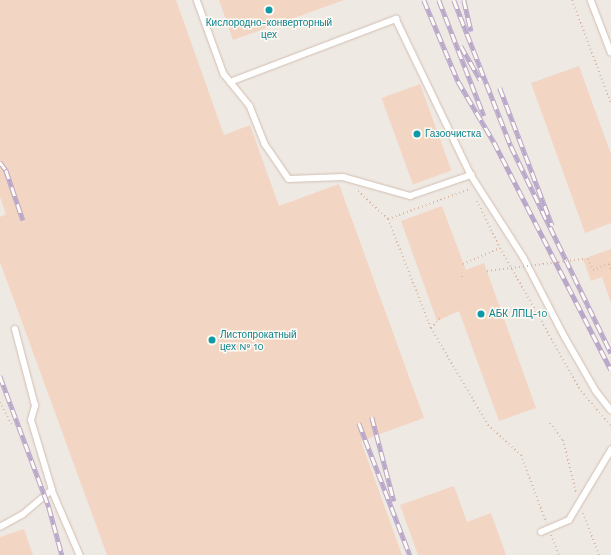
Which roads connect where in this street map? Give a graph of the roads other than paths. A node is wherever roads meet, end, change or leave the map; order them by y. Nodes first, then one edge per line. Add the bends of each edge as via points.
1 (197, 0) edge
2 (590, 0) edge
3 (611, 52) edge
4 (230, 82) junction
5 (471, 175) junction
6 (15, 330) dead end
7 (611, 410) edge
8 (611, 450) edge
9 (52, 490) junction
10 (0, 527) edge
11 (541, 532) dead end
12 (80, 555) edge

1 - 4 lane via 224,74
2 - 3 lane
4 - 5 lane via 250,106 265,144 289,179 343,177 410,196
4 - 5 lane via 396,19
5 - 7 lane via 524,258 596,391
6 - 9 lane via 35,406 31,420
8 - 11 lane via 569,520
9 - 10 lane via 22,515
9 - 12 lane

